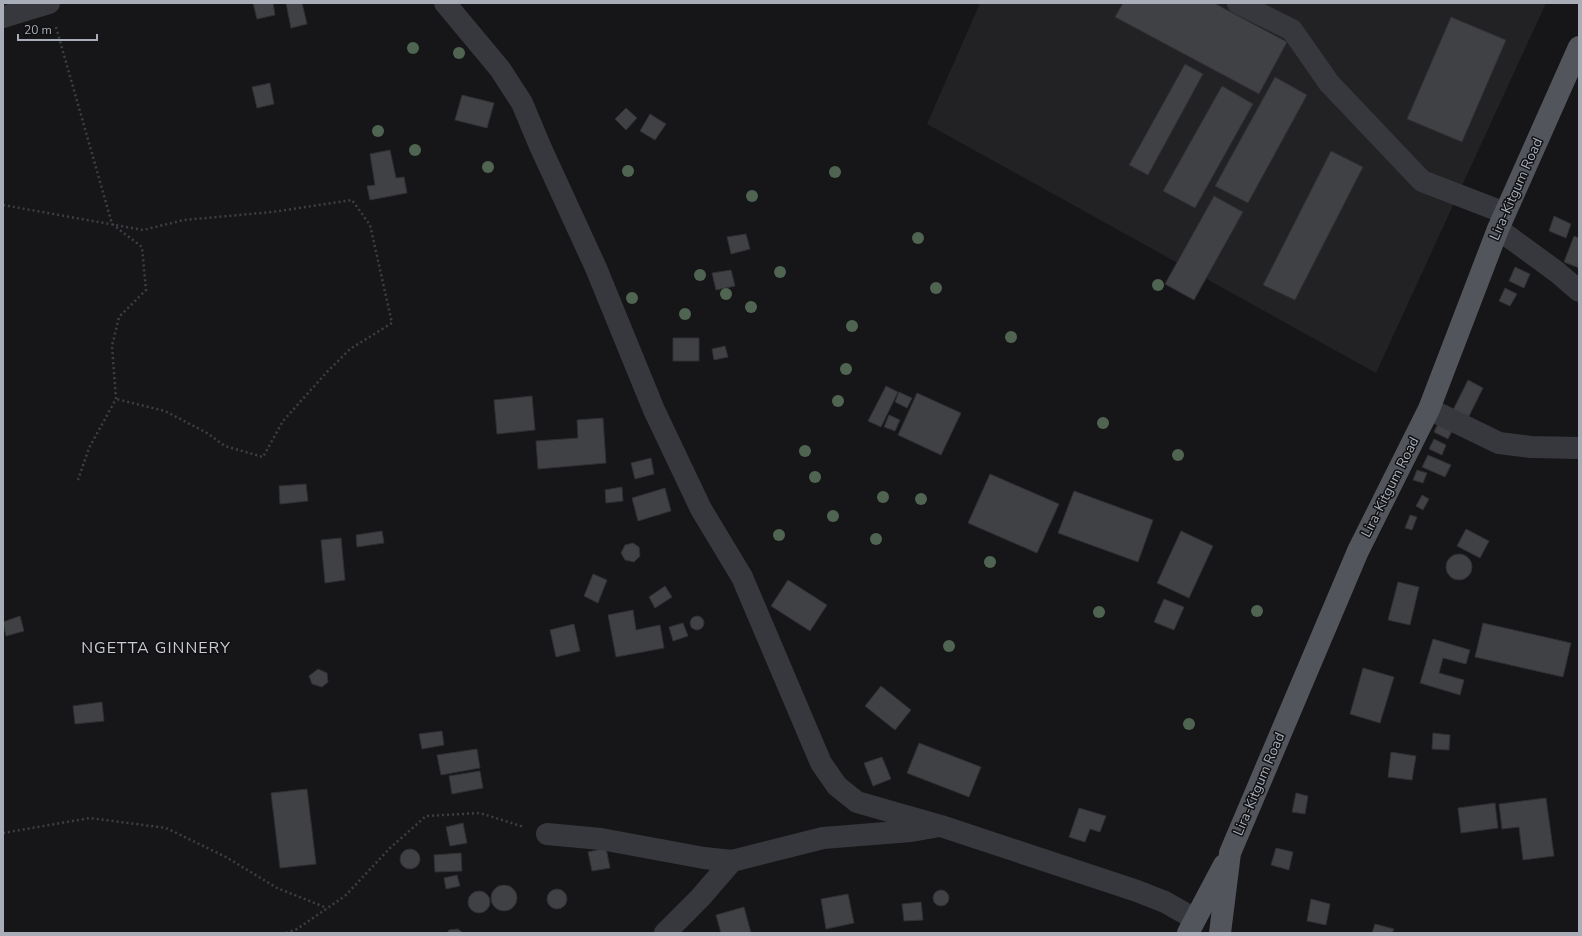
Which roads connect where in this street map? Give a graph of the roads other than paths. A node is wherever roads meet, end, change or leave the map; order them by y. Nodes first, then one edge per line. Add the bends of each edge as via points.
1 (49, 3) edge
2 (445, 3) edge
3 (1238, 3) edge
4 (3, 16) edge
5 (1579, 47) edge
6 (1501, 221) junction
7 (1579, 291) edge
8 (1429, 409) junction
9 (1579, 448) edge
10 (941, 826) junction
11 (546, 834) road end
12 (1230, 853) junction
13 (732, 861) junction
14 (1191, 926) edge
15 (665, 933) edge
16 (1220, 933) edge

1 - 4 street
2 - 10 street via 500,69 522,103 596,268 654,410 701,509 742,577 821,763 837,786 857,802
3 - 6 street via 1292,30 1329,83 1422,181
5 - 6 main road, Lira-Kitgum Road
6 - 7 street
6 - 8 main road, Lira-Kitgum Road
8 - 9 street via 1499,443
8 - 12 main road, Lira-Kitgum Road via 1358,551
10 - 13 street via 823,838
10 - 14 street via 1165,902
11 - 13 street via 601,838
12 - 14 main road
12 - 16 main road, Lira-Kitgum Road
13 - 15 street

